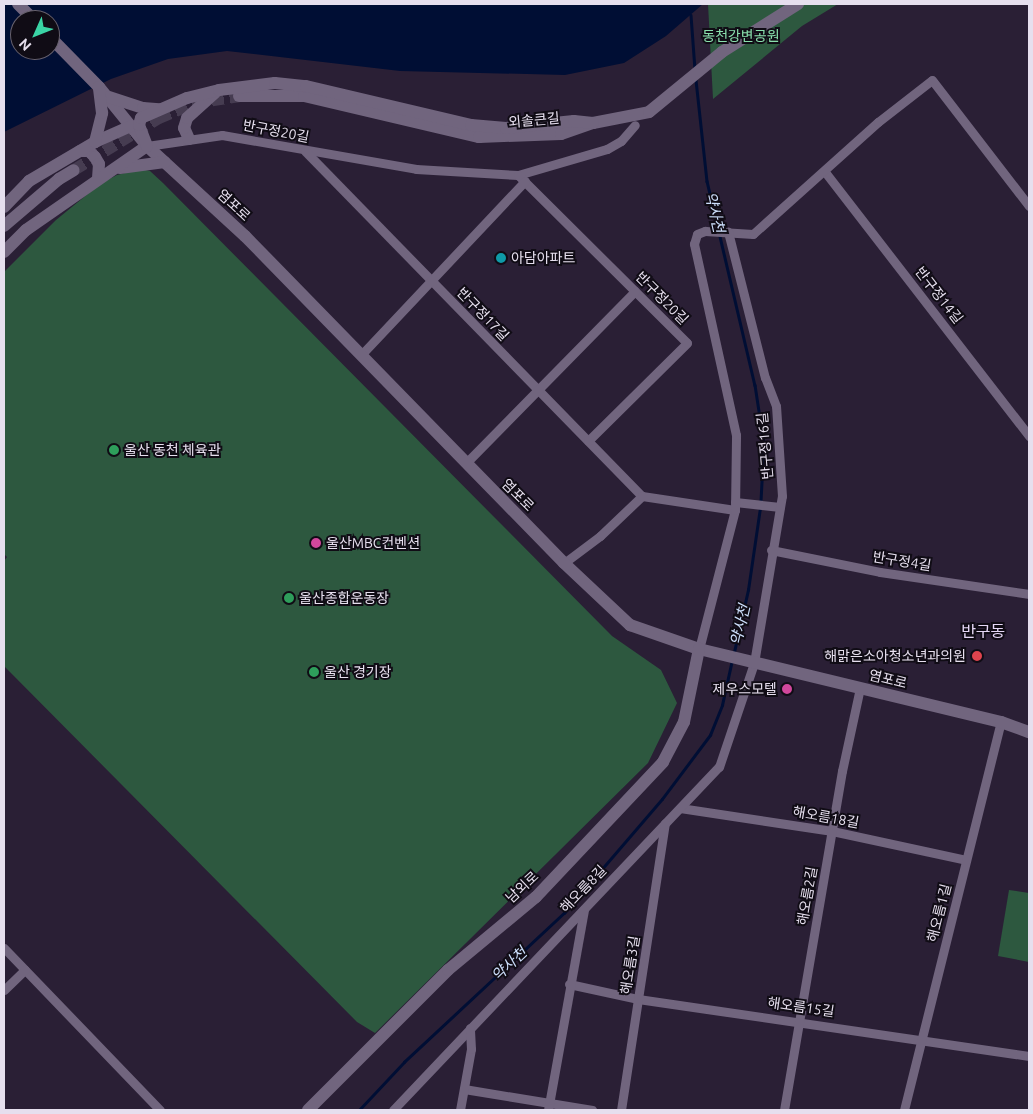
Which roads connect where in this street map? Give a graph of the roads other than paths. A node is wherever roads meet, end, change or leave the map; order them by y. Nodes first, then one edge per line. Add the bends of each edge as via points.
1 (798, 4) edge
2 (60, 47) edge
3 (219, 90) junction
4 (102, 91) junction
5 (239, 96) tunnel mouth
6 (164, 109) junction
7 (593, 123) junction
8 (635, 124) dead end
9 (131, 126) junction
10 (189, 139) junction
11 (95, 142) junction
12 (147, 146) junction
13 (80, 151) junction
14 (305, 151) junction
15 (165, 162) junction
16 (74, 170) tunnel mouth
17 (113, 170) junction
18 (825, 172) junction
19 (98, 178) junction
20 (522, 178) junction
21 (1029, 206) edge
22 (4, 207) edge
23 (4, 226) edge
24 (728, 232) junction
25 (4, 252) edge
26 (433, 282) junction
27 (635, 291) junction
28 (361, 355) junction
29 (537, 389) junction
30 (1029, 436) edge
31 (588, 440) junction
32 (466, 463) junction
33 (642, 496) junction
34 (735, 506) junction
35 (780, 507) junction
36 (772, 550) junction
37 (564, 563) junction
38 (1029, 594) edge
39 (699, 650) junction
40 (754, 662) junction
41 (860, 688) junction
42 (1001, 722) junction
43 (1029, 732) edge
44 (680, 808) junction
45 (665, 823) junction
46 (832, 831) junction
47 (966, 860) junction
48 (584, 908) junction
49 (4, 948) edge
50 (25, 970) junction
51 (569, 984) junction
52 (4, 990) edge
53 (638, 999) junction
54 (799, 1021) junction
55 (470, 1028) junction
56 (921, 1038) junction
57 (1029, 1056) edge
58 (464, 1089) junction
59 (548, 1108) edge
60 (160, 1110) edge
61 (308, 1110) edge
62 (393, 1110) edge
63 (460, 1110) edge
64 (592, 1110) edge
65 (621, 1110) edge
66 (784, 1110) edge
67 (904, 1110) edge

1 - 7 main road, 외솔큰길 via 722,52 649,112
2 - 4 main road, 염포로
3 - 6 main road via 187,98
3 - 7 main road via 256,84 306,86 471,125 506,128 574,121
3 - 10 main road via 188,118 184,128
4 - 6 main road via 143,108
4 - 9 main road, 염포로
4 - 11 main road via 102,114
5 - 7 main road, 외솔큰길 via 304,96 479,137 561,134
6 - 12 main road via 139,122
8 - 20 street, 반구정20길 via 621,141 607,148
9 - 11 main road
9 - 12 main road, 염포로
10 - 12 street, 반구정20길
10 - 14 street, 반구정20길 via 222,135
11 - 13 main road
12 - 15 main road, 염포로
12 - 17 main road
13 - 19 main road via 89,151 95,157 99,164
13 - 22 main road via 29,181
14 - 20 street, 반구정20길 via 416,169
14 - 26 street, 반구정17길
15 - 17 main road
15 - 28 main road, 염포로 via 245,236
16 - 23 main road
17 - 19 main road
18 - 21 street via 878,122 932,80
18 - 24 street via 752,234
18 - 30 street, 반구정14길
19 - 25 main road via 26,230
20 - 26 street
20 - 27 street, 반구정20길
24 - 34 street, 반구정16길 via 705,231 697,234 694,244 736,435
24 - 35 street, 반구정16길 via 765,378 776,406 782,464
26 - 28 street
26 - 29 street, 반구정17길
27 - 29 street
27 - 31 street, 반구정20길 via 687,343
28 - 32 main road, 염포로
29 - 31 street, 반구정17길
29 - 32 street
31 - 33 street, 반구정17길
32 - 37 main road, 염포로
33 - 34 street
33 - 37 street via 600,536
34 - 35 street
34 - 39 street, 반구정16길
35 - 36 street, 반구정16길
36 - 38 street, 반구정4길 via 880,572
36 - 40 street, 반구정16길
37 - 39 main road, 염포로 via 630,625
39 - 40 main road, 염포로
39 - 61 main road, 남외로 via 684,722 663,762 536,897 448,970
40 - 41 main road, 염포로
40 - 44 street, 해오름8길 via 719,767
41 - 42 main road, 염포로
41 - 46 street, 해오름2길
42 - 43 main road, 염포로
42 - 47 street, 해오름1길
44 - 45 street, 해오름8길
44 - 46 street, 해오름18길
45 - 48 street, 해오름8길
45 - 53 street, 해오름3길
46 - 47 street, 해오름18길
46 - 54 street, 해오름2길
47 - 56 street, 해오름1길
48 - 51 street
48 - 55 street, 해오름8길
49 - 50 street
50 - 52 street
50 - 60 street
51 - 53 street, 해오름15길
51 - 59 street
53 - 54 street, 해오름15길
53 - 65 street, 해오름3길
54 - 56 street, 해오름15길
54 - 66 street, 해오름2길
55 - 58 street via 471,1049
55 - 62 street, 해오름8길
56 - 57 street, 해오름15길
56 - 67 street, 해오름1길
58 - 59 street
58 - 63 street
59 - 64 street

